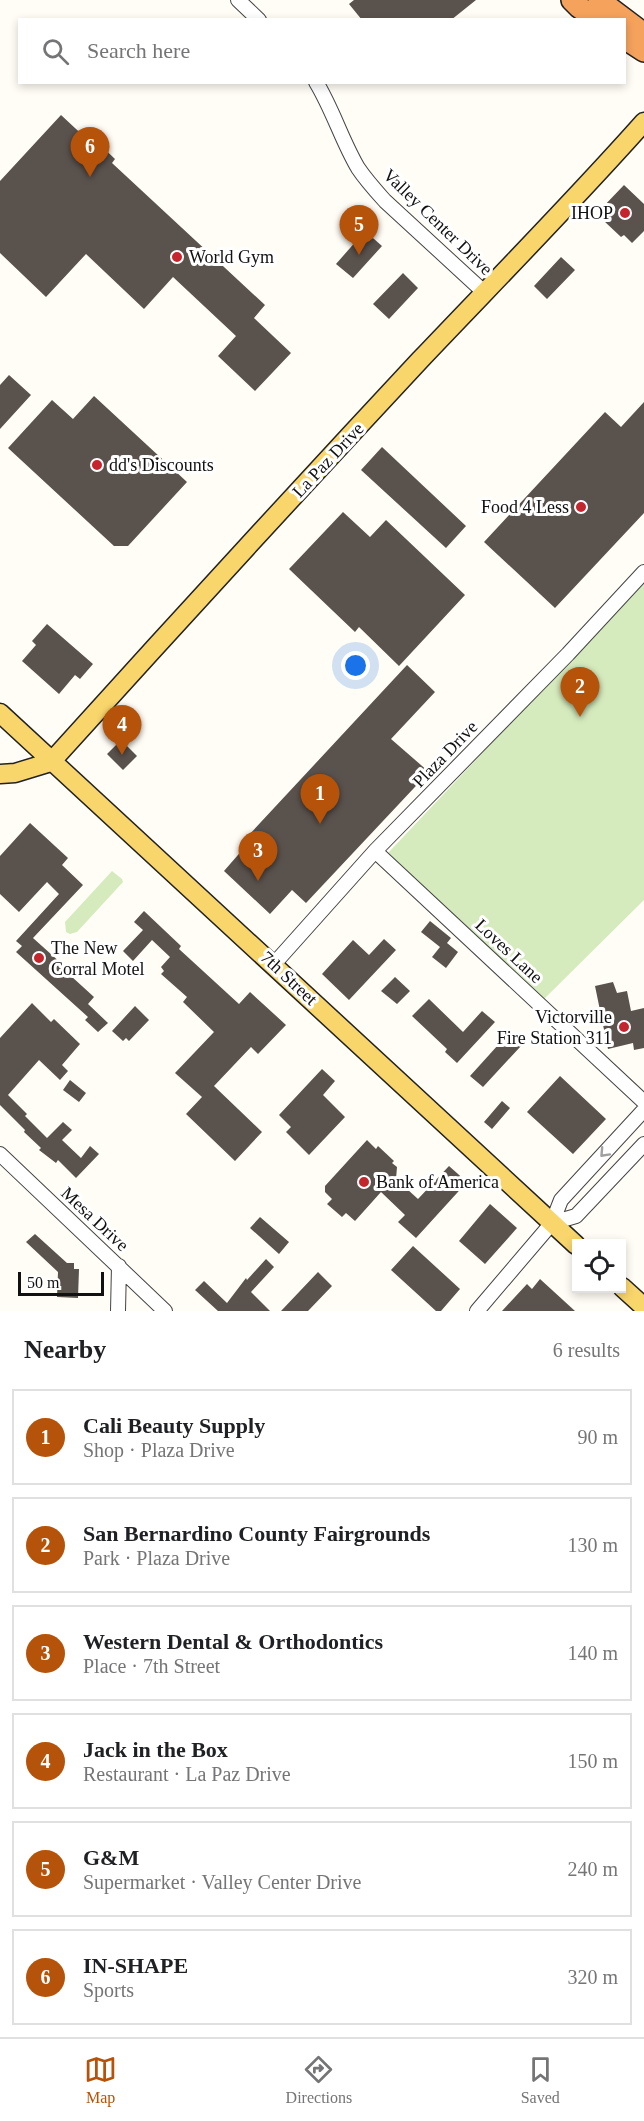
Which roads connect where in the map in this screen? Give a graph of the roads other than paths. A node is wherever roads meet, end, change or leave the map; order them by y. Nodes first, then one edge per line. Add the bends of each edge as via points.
1 (238, 0) edge
2 (572, 0) edge
3 (599, 0) edge
4 (257, 18) edge
5 (594, 18) edge
6 (623, 18) edge
7 (626, 20) edge
8 (644, 34) edge
9 (626, 39) edge
10 (644, 51) edge
11 (317, 84) edge
12 (644, 122) edge
13 (485, 293) junction
14 (644, 572) edge
15 (0, 713) edge
16 (51, 762) junction
17 (0, 774) edge
18 (375, 850) junction
19 (274, 964) junction
20 (644, 1102) edge
21 (644, 1110) edge
22 (644, 1144) edge
23 (0, 1154) edge
24 (552, 1222) junction
25 (572, 1241) edge
26 (119, 1266) junction
27 (626, 1291) edge
28 (644, 1307) edge
29 (118, 1311) edge
30 (165, 1311) edge
31 (477, 1311) edge

1 - 4 street
2 - 5 highway
3 - 6 highway
7 - 8 highway
9 - 10 highway
11 - 13 street, Valley Center Drive via 359,170 385,201
12 - 13 main road, La Paz Drive
13 - 16 main road, La Paz Drive via 244,549
14 - 18 street, Plaza Drive
15 - 16 main road, 7th Street
16 - 17 main road
16 - 19 main road, 7th Street
18 - 19 street, Plaza Drive
18 - 20 street, Loves Lane
19 - 24 main road, 7th Street
21 -> 24 street via 561,1200
22 - 24 street via 576,1216
23 - 26 street, Mesa Drive
24 - 25 main road, 7th Street
24 - 31 street
26 - 29 street
26 - 30 street, Mesa Drive
27 - 28 main road

